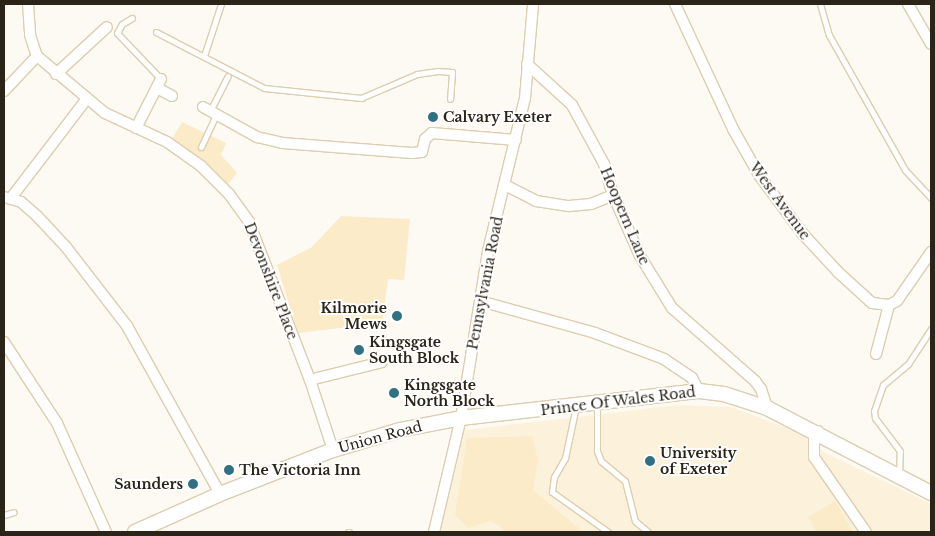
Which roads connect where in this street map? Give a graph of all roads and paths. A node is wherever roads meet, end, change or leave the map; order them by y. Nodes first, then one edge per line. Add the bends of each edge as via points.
1 (28, 4) edge
2 (221, 4) edge
3 (533, 4) edge
4 (675, 4) edge
5 (820, 4) edge
6 (908, 4) edge
7 (132, 18) dead end
8 (106, 27) dead end
9 (156, 32) dead end
10 (931, 44) edge
11 (37, 56) junction
12 (204, 56) junction
13 (527, 64) junction
14 (56, 74) junction
15 (228, 76) dead end
16 (159, 84) junction
17 (4, 91) edge
18 (172, 96) dead end
19 (450, 99) dead end
20 (86, 100) junction
21 (210, 111) junction
22 (136, 128) junction
23 (516, 140) junction
24 (201, 147) dead end
25 (505, 185) junction
26 (613, 195) junction
27 (7, 198) edge
28 (931, 198) edge
29 (931, 252) edge
30 (480, 301) junction
31 (889, 305) junction
32 (931, 329) edge
33 (4, 342) edge
34 (876, 354) dead end
35 (382, 362) dead end
36 (310, 380) junction
37 (699, 391) junction
38 (596, 403) junction
39 (576, 405) junction
40 (767, 408) junction
41 (461, 418) junction
42 (818, 432) junction
43 (332, 450) junction
44 (898, 478) junction
45 (931, 493) edge
46 (220, 494) junction
47 (14, 512) dead end
48 (4, 515) edge
49 (106, 532) edge
50 (135, 532) edge
51 (434, 532) edge
52 (608, 532) edge
53 (648, 532) edge
54 (866, 532) edge

1 - 11 street via 30,35
2 - 12 lane
3 - 13 street, Pennsylvania Road
4 - 31 street, West Avenue via 732,129 758,175 802,233 838,272 872,304
5 - 28 lane via 829,35 905,170
6 - 10 street
7 - 16 lane via 122,24 117,33
8 - 14 street
9 - 12 lane
11 - 14 street, Devonshire Place
11 - 17 street
12 - 19 lane via 264,88 350,98 366,96 417,74 452,72
13 - 23 street, Pennsylvania Road
13 - 26 street, Hoopern Lane via 572,105 604,164
14 - 20 street, Devonshire Place
15 - 21 lane
16 - 18 street
16 - 22 street
20 - 22 street, Devonshire Place
20 - 27 street
21 - 23 street via 257,137 292,144 412,153 422,152 425,139 432,133
21 - 24 lane
22 - 36 street, Devonshire Place via 167,142 201,166 229,194 249,222
23 - 25 street, Pennsylvania Road
25 - 26 street via 536,201 569,206 591,204
25 - 30 street, Pennsylvania Road via 488,251
26 - 40 street, Hoopern Lane via 651,275 677,316 755,381 762,389
27 - 46 street via 21,202 66,247 127,326
29 - 31 street via 898,301
30 - 37 street via 595,333 664,359 692,378
30 - 41 street, Pennsylvania Road
31 - 34 street
32 - 44 lane via 908,364 883,385 876,406 875,418 900,451
33 - 49 street via 58,423
35 - 36 street
36 - 43 street, Devonshire Place
37 - 38 street, Prince Of Wales Road
37 - 40 street, Prince Of Wales Road via 724,394
38 - 39 street, Prince Of Wales Road
38 - 53 lane via 597,451 601,460 624,481 635,521
39 - 41 street, Prince Of Wales Road
39 - 52 lane via 565,458 554,477 552,492
40 - 42 street, Prince Of Wales Road
41 - 43 street, Union Road via 400,430
41 - 51 street, Pennsylvania Road
42 - 44 street, Prince Of Wales Road
42 - 54 street via 814,437 814,457
43 - 46 street, Union Road
44 - 45 street, Prince Of Wales Road
46 - 50 street, Union Road
47 - 48 lane

